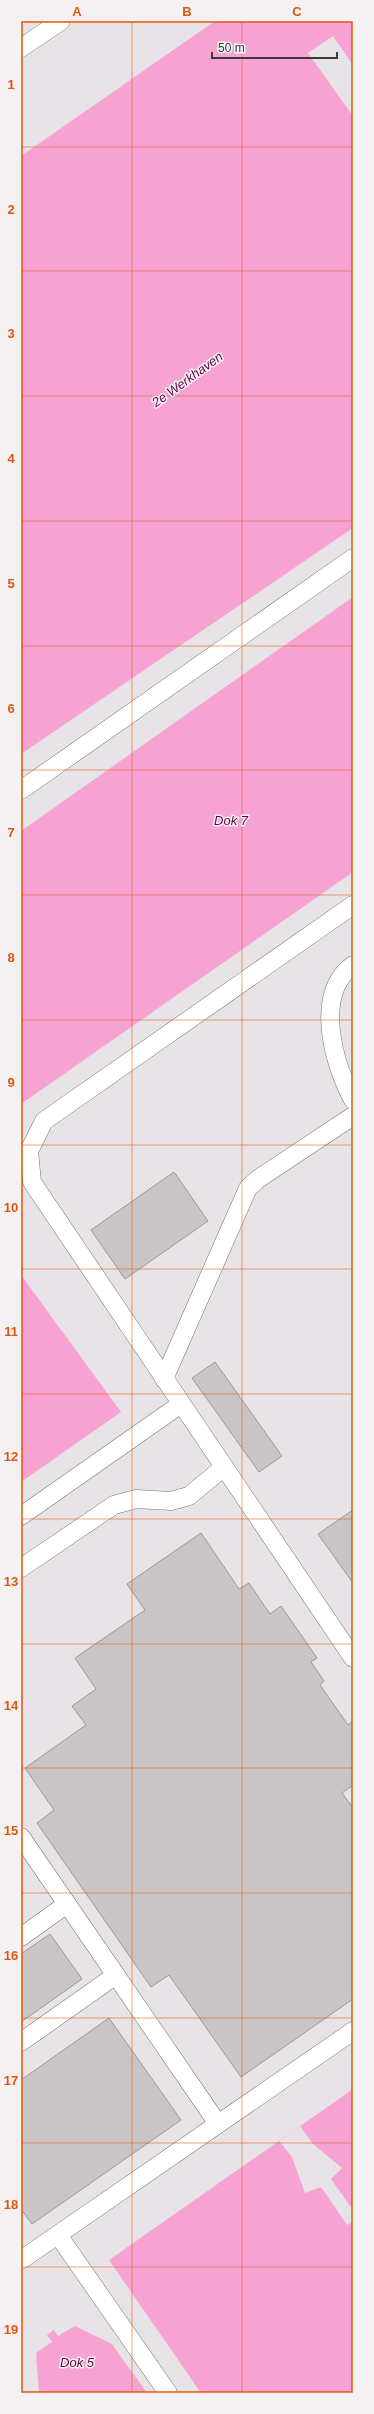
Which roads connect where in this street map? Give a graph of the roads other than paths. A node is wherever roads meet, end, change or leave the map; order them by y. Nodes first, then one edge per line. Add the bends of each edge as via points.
1 (61, 21) edge
2 (21, 48) edge
3 (353, 558) edge
4 (21, 790) edge
5 (353, 905) edge
6 (353, 965) edge
7 (353, 1100) edge
8 (353, 1116) edge
9 (164, 1379) junction
10 (181, 1404) junction
11 (224, 1467) junction
12 (21, 1516) edge
13 (21, 1568) edge
14 (353, 1658) edge
15 (21, 1837) edge
16 (67, 1904) junction
17 (21, 1936) edge
18 (116, 1975) junction
19 (353, 2031) edge
20 (21, 2042) edge
21 (218, 2124) junction
22 (58, 2235) junction
23 (24, 2252) edge
24 (168, 2393) edge

1 - 2 lane
3 - 4 lane
5 - 9 lane via 44,1121 29,1151 32,1182
6 - 7 lane via 339,980 332,996 329,1014 335,1052
8 - 9 lane via 248,1188 240,1201
9 - 10 lane
10 - 11 lane
10 - 12 lane
11 - 13 lane via 189,1496 171,1501 136,1499 114,1505
11 - 14 lane
15 - 16 lane
16 - 17 lane
16 - 18 lane
18 - 20 lane
18 - 21 lane
19 - 21 lane
21 - 22 lane
22 - 23 lane
22 - 24 lane

